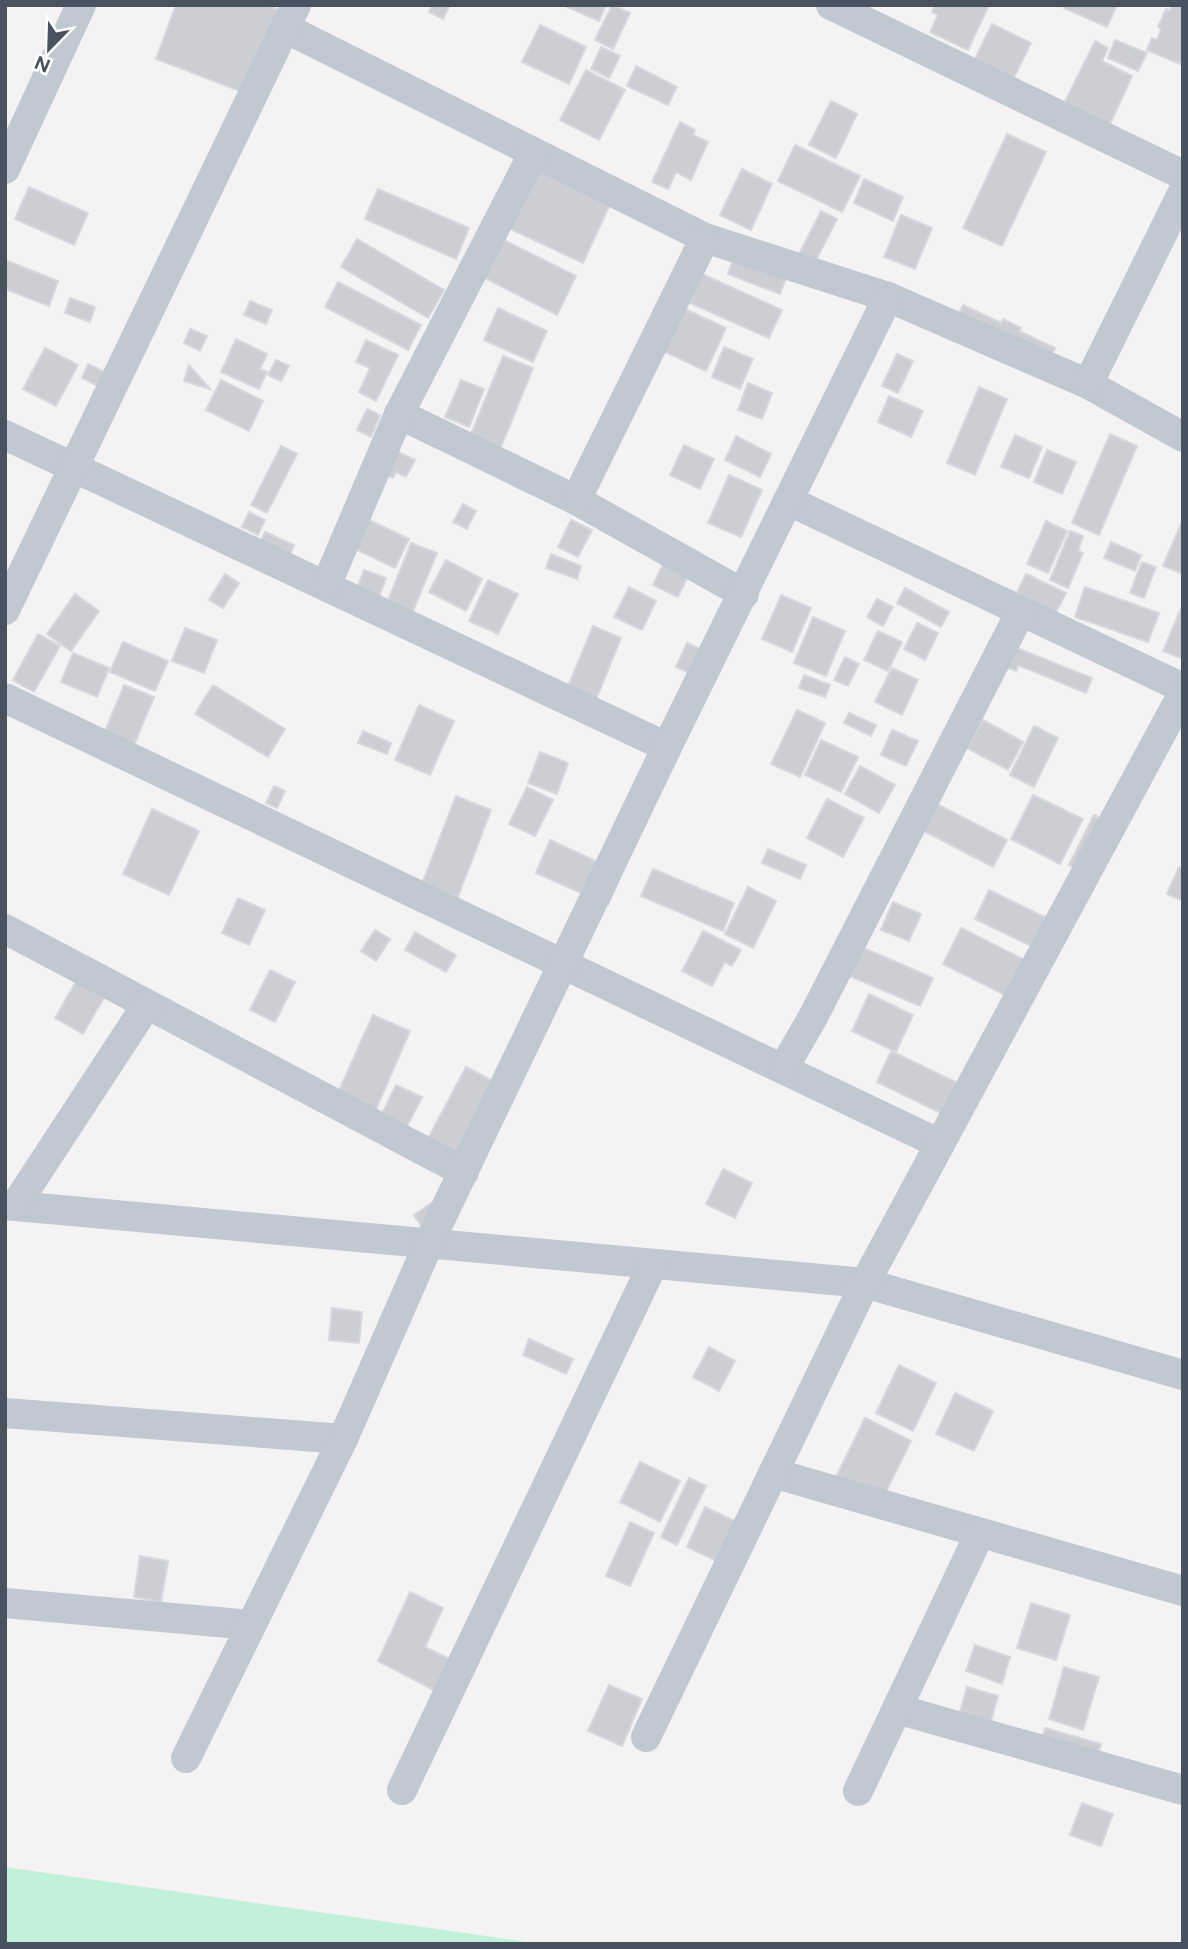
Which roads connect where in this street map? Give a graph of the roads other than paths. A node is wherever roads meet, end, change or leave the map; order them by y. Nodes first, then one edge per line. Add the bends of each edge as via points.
1 (81, 5) edge
2 (831, 5) edge
3 (291, 17) edge
4 (533, 153) junction
5 (5, 169) edge
6 (1183, 175) edge
7 (1183, 192) edge
8 (705, 238) junction
9 (888, 297) junction
10 (1088, 384) junction
11 (399, 414) junction
12 (5, 435) edge
13 (1183, 436) edge
14 (74, 468) junction
15 (576, 500) junction
16 (789, 501) junction
17 (326, 586) junction
18 (744, 594) junction
19 (5, 610) edge
20 (1021, 611) junction
21 (1183, 688) edge
22 (1183, 693) edge
23 (5, 698) edge
24 (667, 747) junction
25 (5, 929) edge
26 (564, 964) junction
27 (146, 1006) junction
28 (783, 1069) junction
29 (940, 1143) junction
30 (464, 1172) junction
31 (10, 1206) edge
32 (429, 1244) junction
33 (653, 1264) junction
34 (864, 1283) junction
35 (1183, 1374) edge
36 (5, 1413) edge
37 (343, 1439) junction
38 (773, 1473) junction
39 (980, 1533) junction
40 (1183, 1591) edge
41 (5, 1603) edge
42 (251, 1625) junction
43 (897, 1709) junction
44 (646, 1737) dead end
45 (186, 1759) dead end
46 (402, 1790) dead end
47 (1183, 1790) edge
48 (858, 1791) dead end

1 - 5 street
2 - 6 street
3 - 4 street
3 - 14 street
4 - 8 street
4 - 11 street
7 - 10 street
8 - 9 street
8 - 15 street
9 - 10 street
9 - 16 street
10 - 13 street
11 - 15 street
11 - 17 street
12 - 14 street
14 - 17 street
14 - 19 street
15 - 18 street
16 - 18 street
16 - 20 street
17 - 24 street
18 - 24 street
20 - 21 street
20 - 28 street
22 - 29 street
23 - 26 street
24 - 26 street
25 - 27 street
26 - 28 street
26 - 30 street
27 - 30 street
27 - 31 street
28 - 29 street
29 - 34 street
30 - 32 street
31 - 32 street
32 - 33 street
32 - 37 street
33 - 34 street
33 - 46 street
34 - 35 street
34 - 38 street
36 - 37 street
37 - 42 street
38 - 39 street
38 - 44 street
39 - 40 street
39 - 43 street
41 - 42 street
42 - 45 street
43 - 47 street
43 - 48 street

